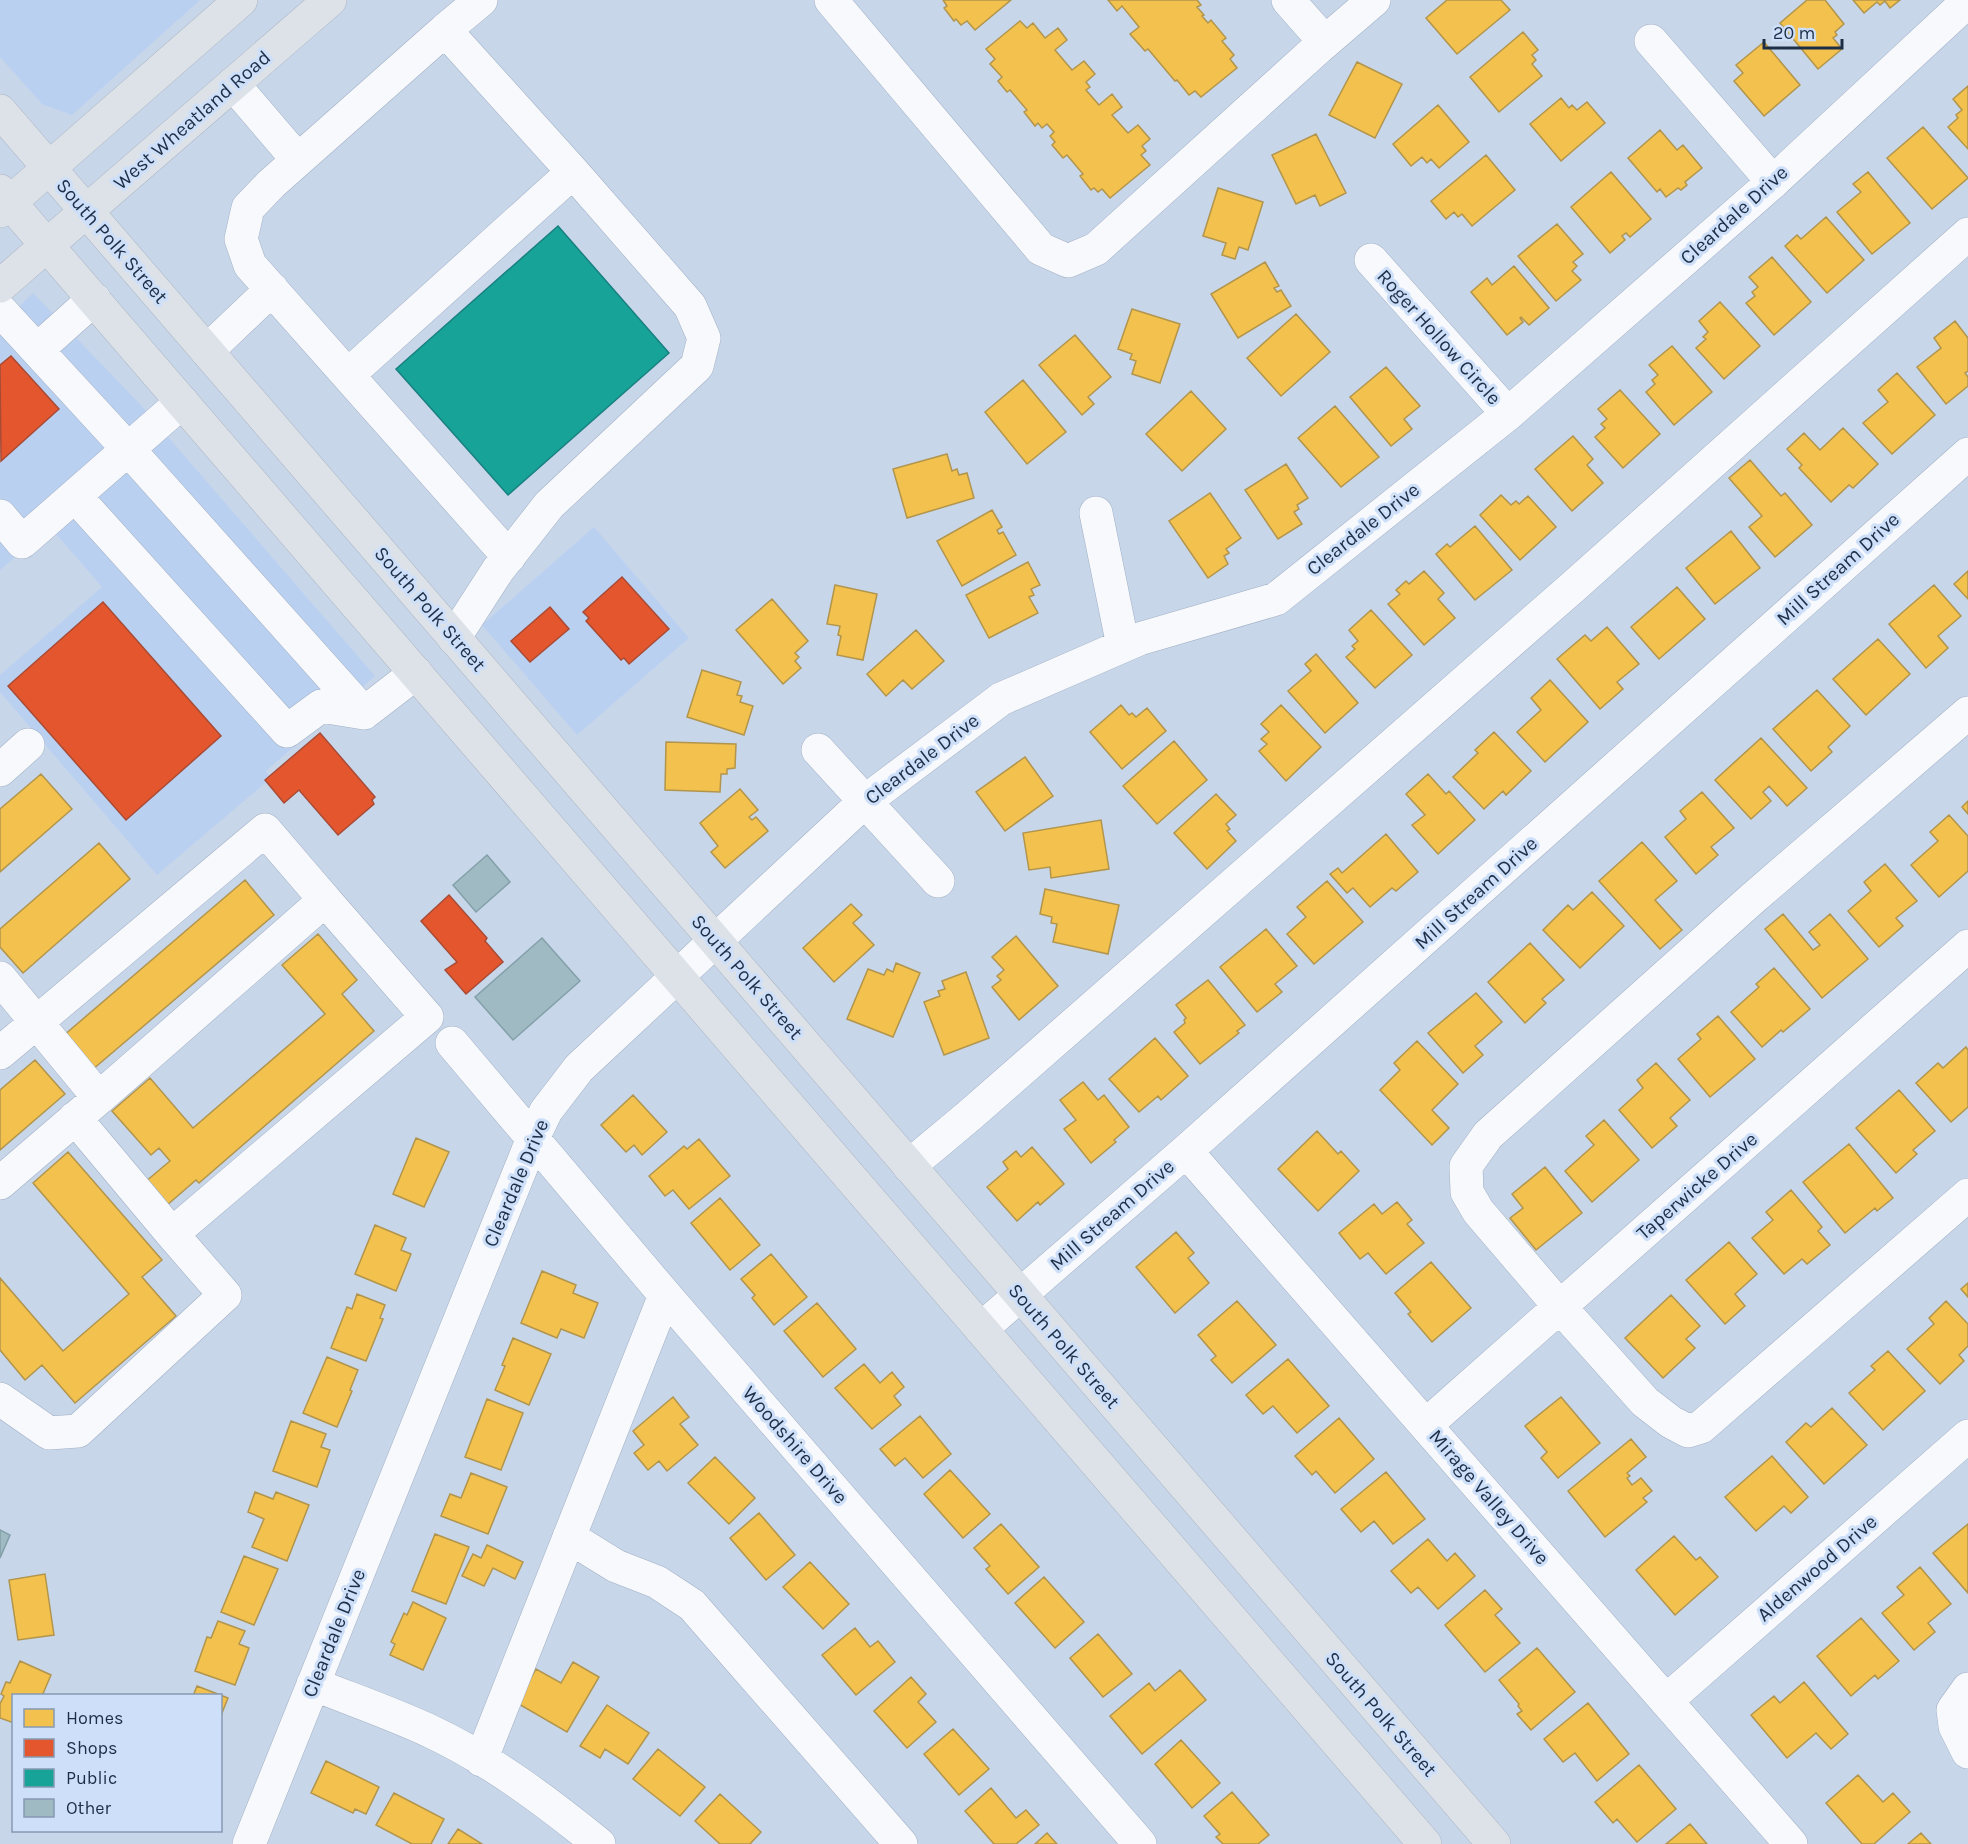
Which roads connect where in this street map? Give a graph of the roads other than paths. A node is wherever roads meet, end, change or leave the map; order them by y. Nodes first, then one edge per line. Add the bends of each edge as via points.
1 (241, 0) edge
2 (330, 0) edge
3 (481, 0) edge
4 (831, 0) edge
5 (1288, 0) edge
6 (1374, 0) edge
7 (1968, 2) edge
8 (445, 30) junction
9 (1652, 41) dead end
10 (1324, 42) junction
11 (234, 84) junction
12 (0, 111) edge
13 (298, 160) junction
14 (50, 168) junction
15 (573, 172) junction
16 (1773, 182) junction
17 (3, 202) edge
18 (87, 211) junction
19 (1968, 234) edge
20 (47, 245) junction
21 (1371, 260) dead end
22 (0, 286) edge
23 (272, 289) junction
24 (94, 299) junction
25 (0, 310) edge
26 (37, 350) junction
27 (207, 351) junction
28 (348, 375) junction
29 (182, 402) junction
30 (1508, 414) junction
31 (128, 449) junction
32 (1968, 454) edge
33 (75, 496) junction
34 (1096, 513) dead end
35 (0, 516) edge
36 (509, 557) junction
37 (454, 638) junction
38 (1123, 646) junction
39 (416, 673) junction
40 (364, 713) junction
41 (1968, 713) edge
42 (28, 746) dead end
43 (818, 750) dead end
44 (0, 770) edge
45 (864, 802) junction
46 (938, 881) dead end
47 (326, 900) junction
48 (716, 942) junction
49 (1968, 946) edge
50 (677, 976) junction
51 (0, 978) edge
52 (36, 1022) junction
53 (452, 1043) dead end
54 (0, 1053) edge
55 (87, 1108) junction
56 (533, 1138) junction
57 (1186, 1152) junction
58 (909, 1166) junction
59 (0, 1183) edge
60 (1968, 1196) edge
61 (172, 1234) junction
62 (666, 1295) junction
63 (1020, 1295) junction
64 (1560, 1307) junction
65 (981, 1329) junction
66 (0, 1399) edge
67 (1426, 1425) junction
68 (1968, 1436) edge
69 (569, 1537) junction
70 (314, 1684) junction
71 (1968, 1689) edge
72 (1666, 1701) junction
73 (1968, 1752) edge
74 (481, 1760) junction
75 (249, 1844) edge
76 (599, 1844) edge
77 (901, 1844) edge
78 (1140, 1844) edge
79 (1425, 1844) edge
80 (1494, 1844) edge
81 (1791, 1844) edge

1 - 14 main road
2 - 11 main road, West Wheatland Road
3 - 8 street
4 - 10 street via 1041,249 1068,261 1096,249
5 - 10 street
6 - 10 street
7 - 16 street, Cleardale Drive
8 - 13 street
8 - 15 street
9 - 16 street
11 - 13 street
11 - 18 main road, West Wheatland Road
12 - 14 main road, South Polk Street
13 - 23 street via 248,208 241,239 250,265
14 - 17 main road
14 - 18 main road, South Polk Street
15 - 28 street
15 - 36 street via 690,306 704,339 697,366 549,505
16 - 30 street, Cleardale Drive
17 - 20 main road
18 - 20 main road, West Wheatland Road
18 - 27 main road, South Polk Street
19 - 58 street via 1574,586
20 - 22 main road, West Wheatland Road
20 - 24 main road
21 - 30 street, Roger Hollow Circle
23 - 27 street
23 - 28 street
24 - 26 street
24 - 29 main road
25 - 26 street
26 - 31 street
27 - 37 main road, South Polk Street
28 - 36 street
29 - 31 street
29 - 39 main road
30 - 38 street, Cleardale Drive via 1276,599
31 - 33 street
31 - 40 street
32 - 57 street, Mill Stream Drive
33 - 35 street via 22,542
33 - 40 street via 287,731 321,706
34 - 38 street
36 - 37 street
37 - 39 main road
37 - 48 main road, South Polk Street
38 - 45 street, Cleardale Drive via 1001,699
39 - 40 street
39 - 50 main road
41 - 64 street via 1488,1135 1466,1166 1467,1192 1478,1211
42 - 44 street
43 - 45 street
45 - 46 street
45 - 48 street, Cleardale Drive
47 - 52 street via 266,830
47 - 55 street
47 - 61 street via 427,1017
48 - 50 street, Cleardale Drive
48 - 58 main road, South Polk Street
49 - 64 street, Taperwicke Drive
50 - 56 street, Cleardale Drive via 579,1068 546,1111
50 - 65 main road
51 - 52 street
52 - 54 street
52 - 55 street
53 - 56 street, Woodshire Drive
55 - 59 street
55 - 61 street
56 - 62 street, Woodshire Drive
56 - 70 street, Cleardale Drive
57 - 63 street, Mill Stream Drive
57 - 67 street, Mirage Valley Drive
58 - 63 main road, South Polk Street
60 - 64 street via 1701,1427 1688,1431 1646,1402
61 - 66 street via 225,1295 78,1431 49,1432
62 - 69 street
62 - 78 street, Woodshire Drive
63 - 65 street, Mill Stream Drive
63 - 80 main road, South Polk Street
64 - 67 street, Taperwicke Drive
65 - 79 main road
67 - 72 street, Mirage Valley Drive
68 - 72 street, Aldenwood Drive
69 - 74 street
69 - 77 street via 616,1566 657,1582 692,1605
70 - 74 street via 433,1733
70 - 75 street, Cleardale Drive
71 - 73 street via 1953,1710 1955,1726
72 - 81 street, Mirage Valley Drive
74 - 76 street via 553,1807

